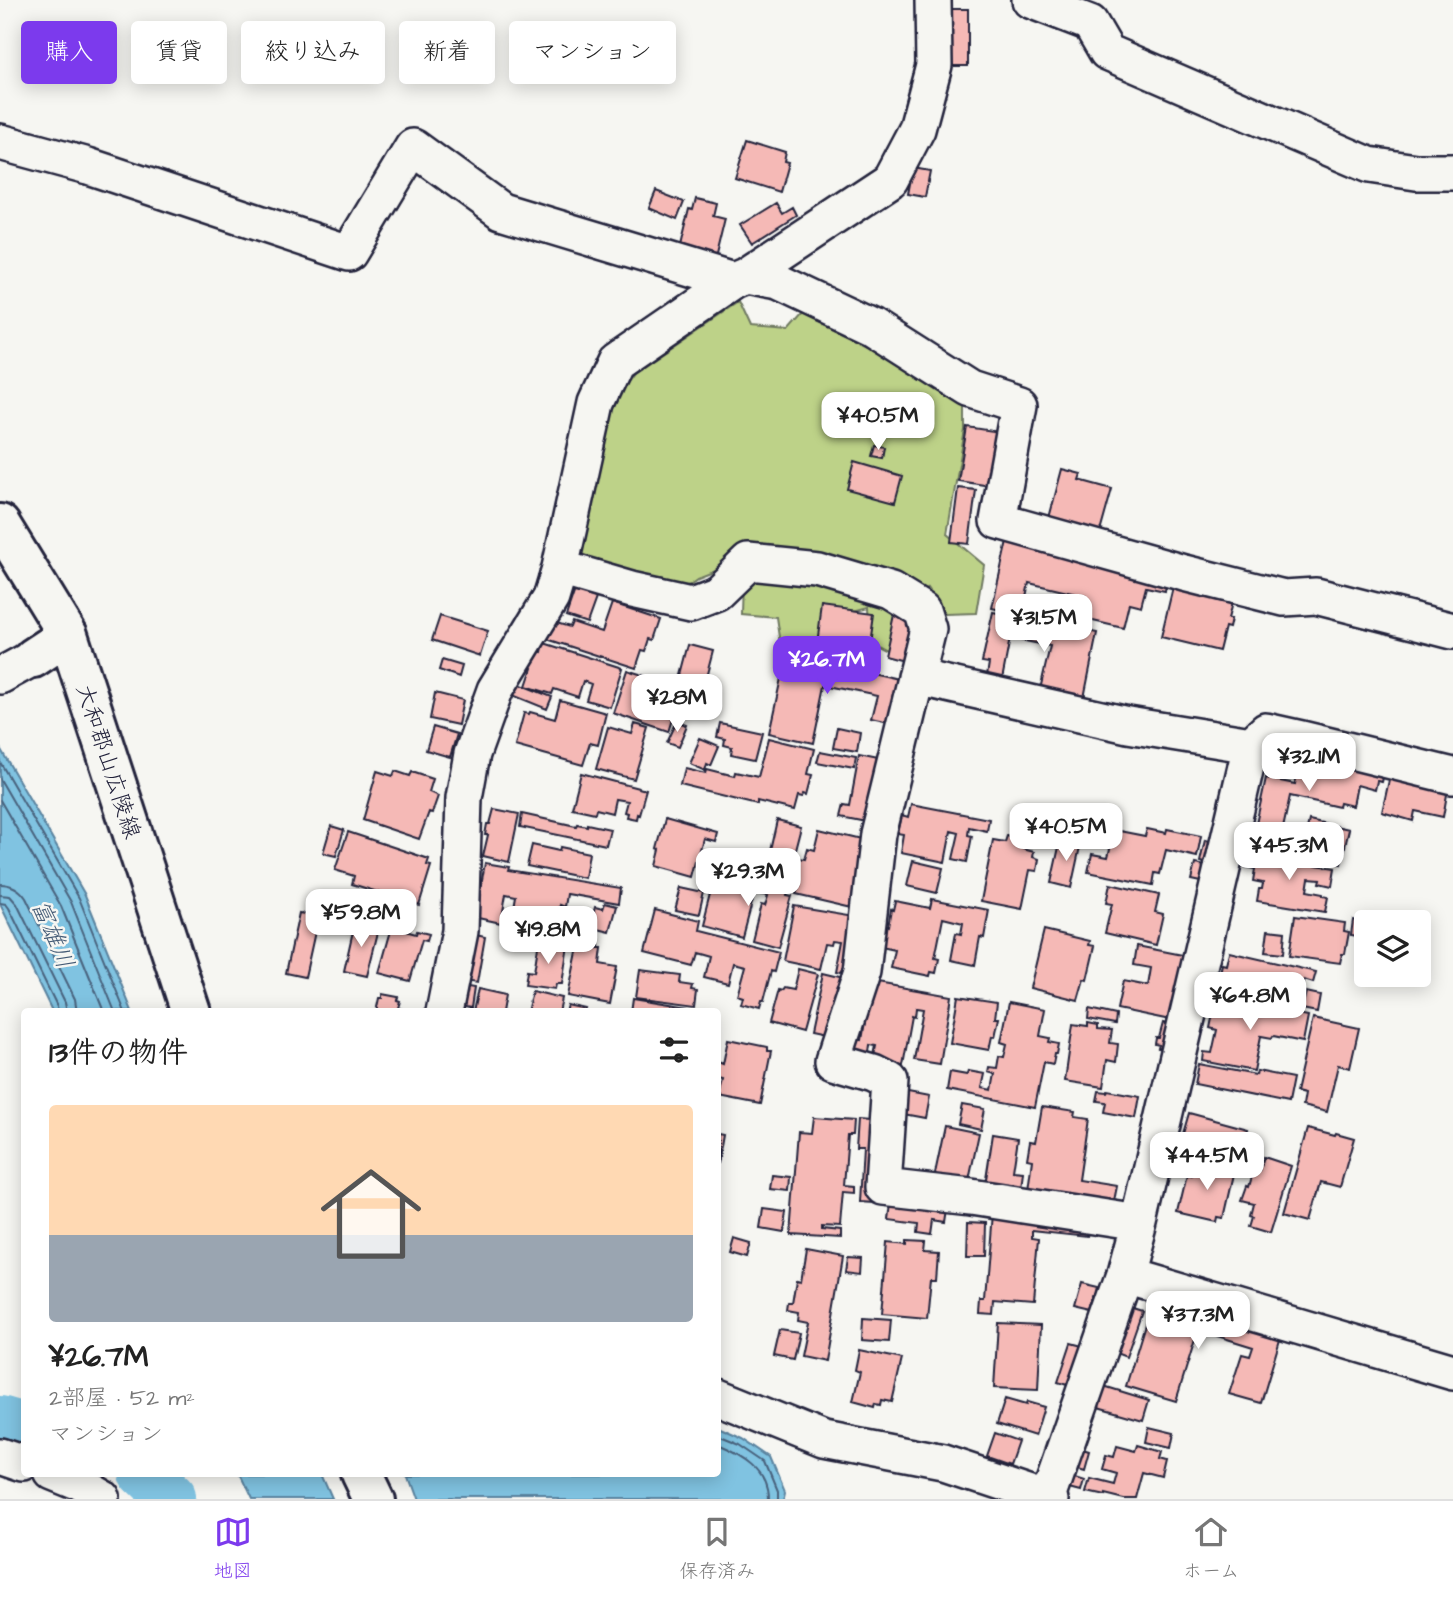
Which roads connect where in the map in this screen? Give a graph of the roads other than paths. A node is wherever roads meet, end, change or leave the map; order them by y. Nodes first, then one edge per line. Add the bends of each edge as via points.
1 (933, 0) edge
2 (1048, 3) edge
3 (0, 142) edge
4 (1453, 173) edge
5 (739, 279) junction
6 (0, 524) edge
7 (559, 568) junction
8 (1453, 631) edge
9 (68, 635) junction
10 (33, 657) joint
11 (0, 677) edge
12 (916, 677) junction
13 (1251, 746) junction
14 (1453, 776) edge
15 (190, 1008) edge
16 (445, 1008) edge
17 (1139, 1223) junction
18 (1125, 1275) junction
19 (1453, 1372) edge
20 (721, 1398) edge
21 (0, 1457) edge
22 (21, 1463) edge
23 (59, 1477) edge
24 (362, 1477) edge
25 (103, 1499) edge
26 (373, 1499) edge
27 (1049, 1499) edge

1 - 5 street via 934,65 917,129 890,180
2 - 4 street via 1090,23 1107,52 1368,165
3 - 5 street via 88,166 349,253 413,147 501,211
5 - 7 street via 615,362 596,403
5 - 8 street via 778,282 871,326 970,389 1019,405 998,521 1284,598 1316,596
6 - 9 main road, 大和郡山広陵線
7 - 12 street via 691,602 718,592 748,562 817,569 891,591 922,610 928,628
7 - 16 street via 551,598 495,690 472,754 464,798 460,931
9 - 10 main road
9 - 15 main road, 大和郡山広陵線
10 - 11 street
12 - 13 street via 1128,725
12 - 17 street via 878,834 862,972 833,1061 890,1081 883,1186
13 - 14 street via 1266,731
13 - 17 street
17 - 18 street
18 - 19 street
18 - 27 street
20 - 27 street via 824,1440 943,1463
21 - 22 street
23 - 25 street
24 - 26 main road

